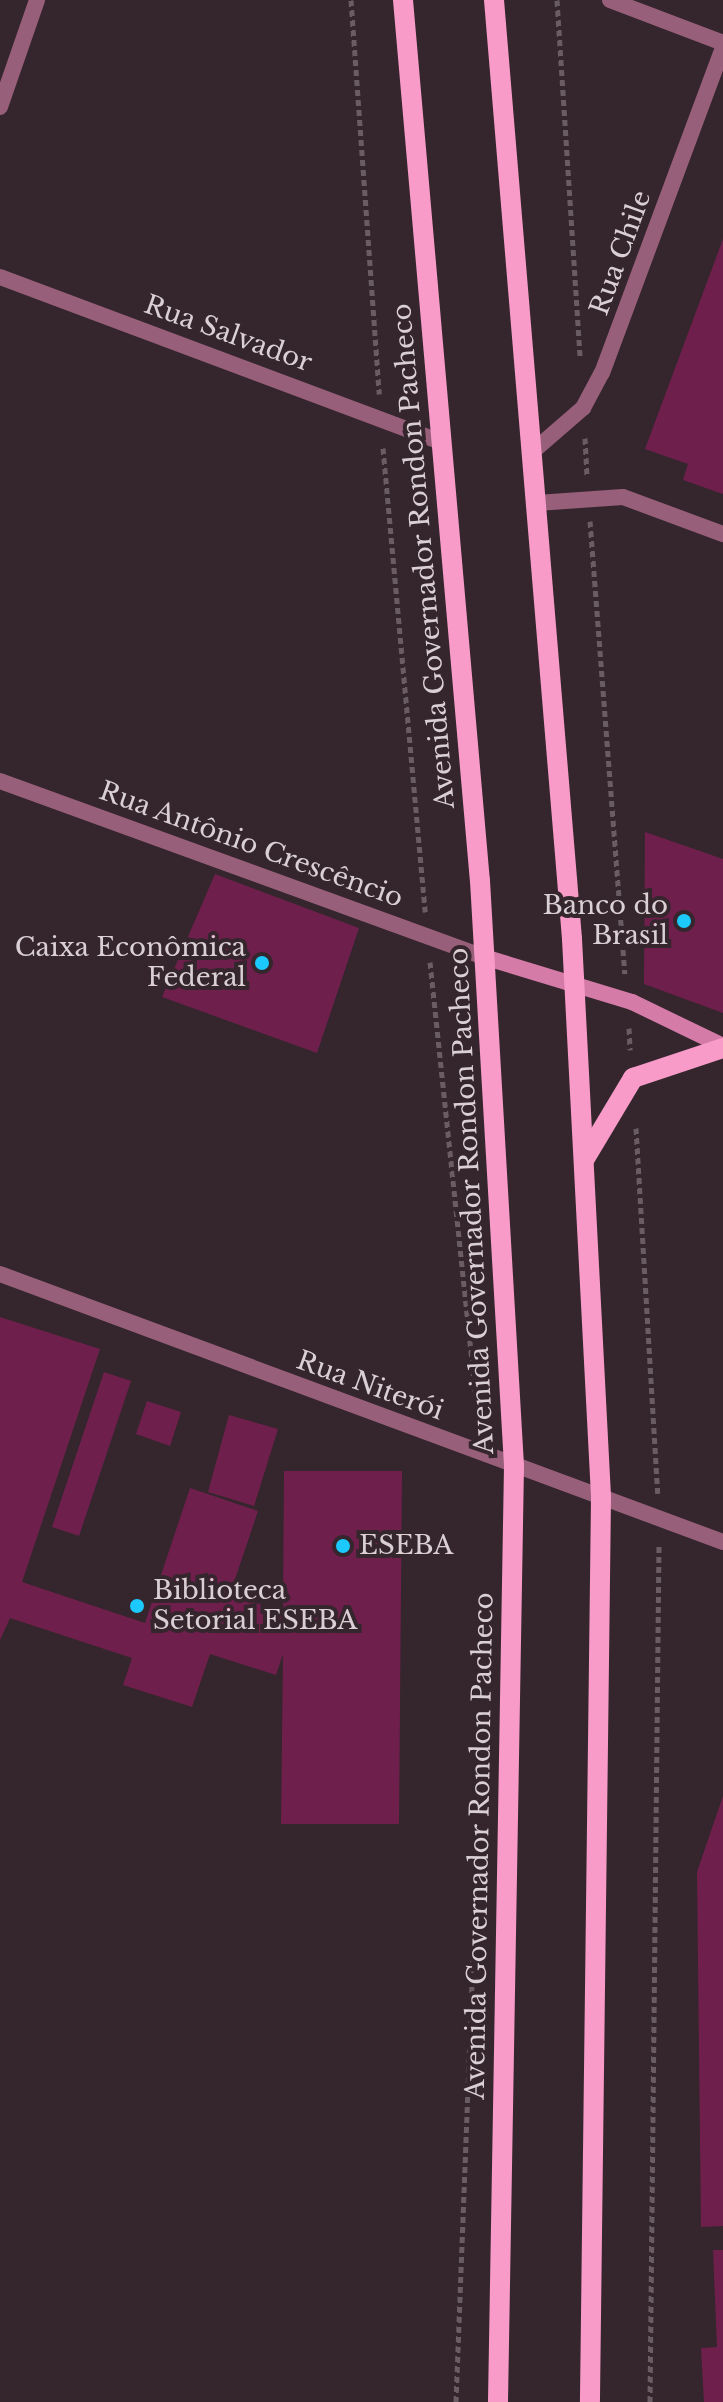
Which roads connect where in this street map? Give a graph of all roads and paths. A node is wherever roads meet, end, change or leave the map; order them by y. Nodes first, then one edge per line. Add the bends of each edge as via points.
1 (37, 0) edge
2 (351, 0) edge
3 (403, 0) edge
4 (494, 0) edge
5 (557, 0) edge
6 (610, 0) edge
7 (723, 45) edge
8 (0, 107) edge
9 (0, 277) edge
10 (580, 361) dead end
11 (583, 408) junction
12 (381, 415) junction
13 (438, 441) junction
14 (531, 453) junction
15 (588, 497) junction
16 (537, 503) junction
17 (723, 534) edge
18 (0, 781) edge
19 (427, 933) junction
20 (484, 957) junction
21 (574, 984) junction
22 (627, 1001) junction
23 (723, 1047) edge
24 (633, 1078) junction
25 (583, 1163) junction
26 (0, 1274) edge
27 (482, 1454) junction
28 (514, 1466) junction
29 (601, 1497) junction
30 (659, 1518) junction
31 (723, 1542) edge
32 (477, 1843) dead end
33 (456, 2402) edge
34 (498, 2402) edge
35 (590, 2402) edge
36 (650, 2402) edge

1 - 8 street
2 - 12 path
3 - 13 main road, Avenida Governador Rondon Pacheco
4 - 14 main road
5 - 10 path
6 - 7 street
7 - 11 street, Rua Chile
9 - 12 street, Rua Salvador
11 - 14 street, Rua Chile
11 - 15 path
12 - 13 street, Rua Salvador
12 - 19 path
13 - 20 main road, Avenida Governador Rondon Pacheco
14 - 16 main road
15 - 16 street
15 - 17 street via 623,497
15 - 22 path
16 - 21 main road
18 - 19 street, Rua Antônio Crescêncio
19 - 20 street, Rua Antônio Crescêncio
19 - 27 path
20 - 21 main road
20 - 28 main road, Avenida Governador Rondon Pacheco
21 - 22 main road
21 - 25 main road
22 - 23 main road
22 - 24 path
23 - 24 main road
24 - 25 main road
24 - 30 path
25 - 29 main road
26 - 27 street, Rua Niterói
27 - 28 street, Rua Niterói
28 - 29 street, Rua Niterói
28 - 34 main road, Avenida Governador Rondon Pacheco
29 - 30 street, Rua Niterói
29 - 35 main road
30 - 31 street, Rua Niterói
30 - 36 path
32 - 33 path

